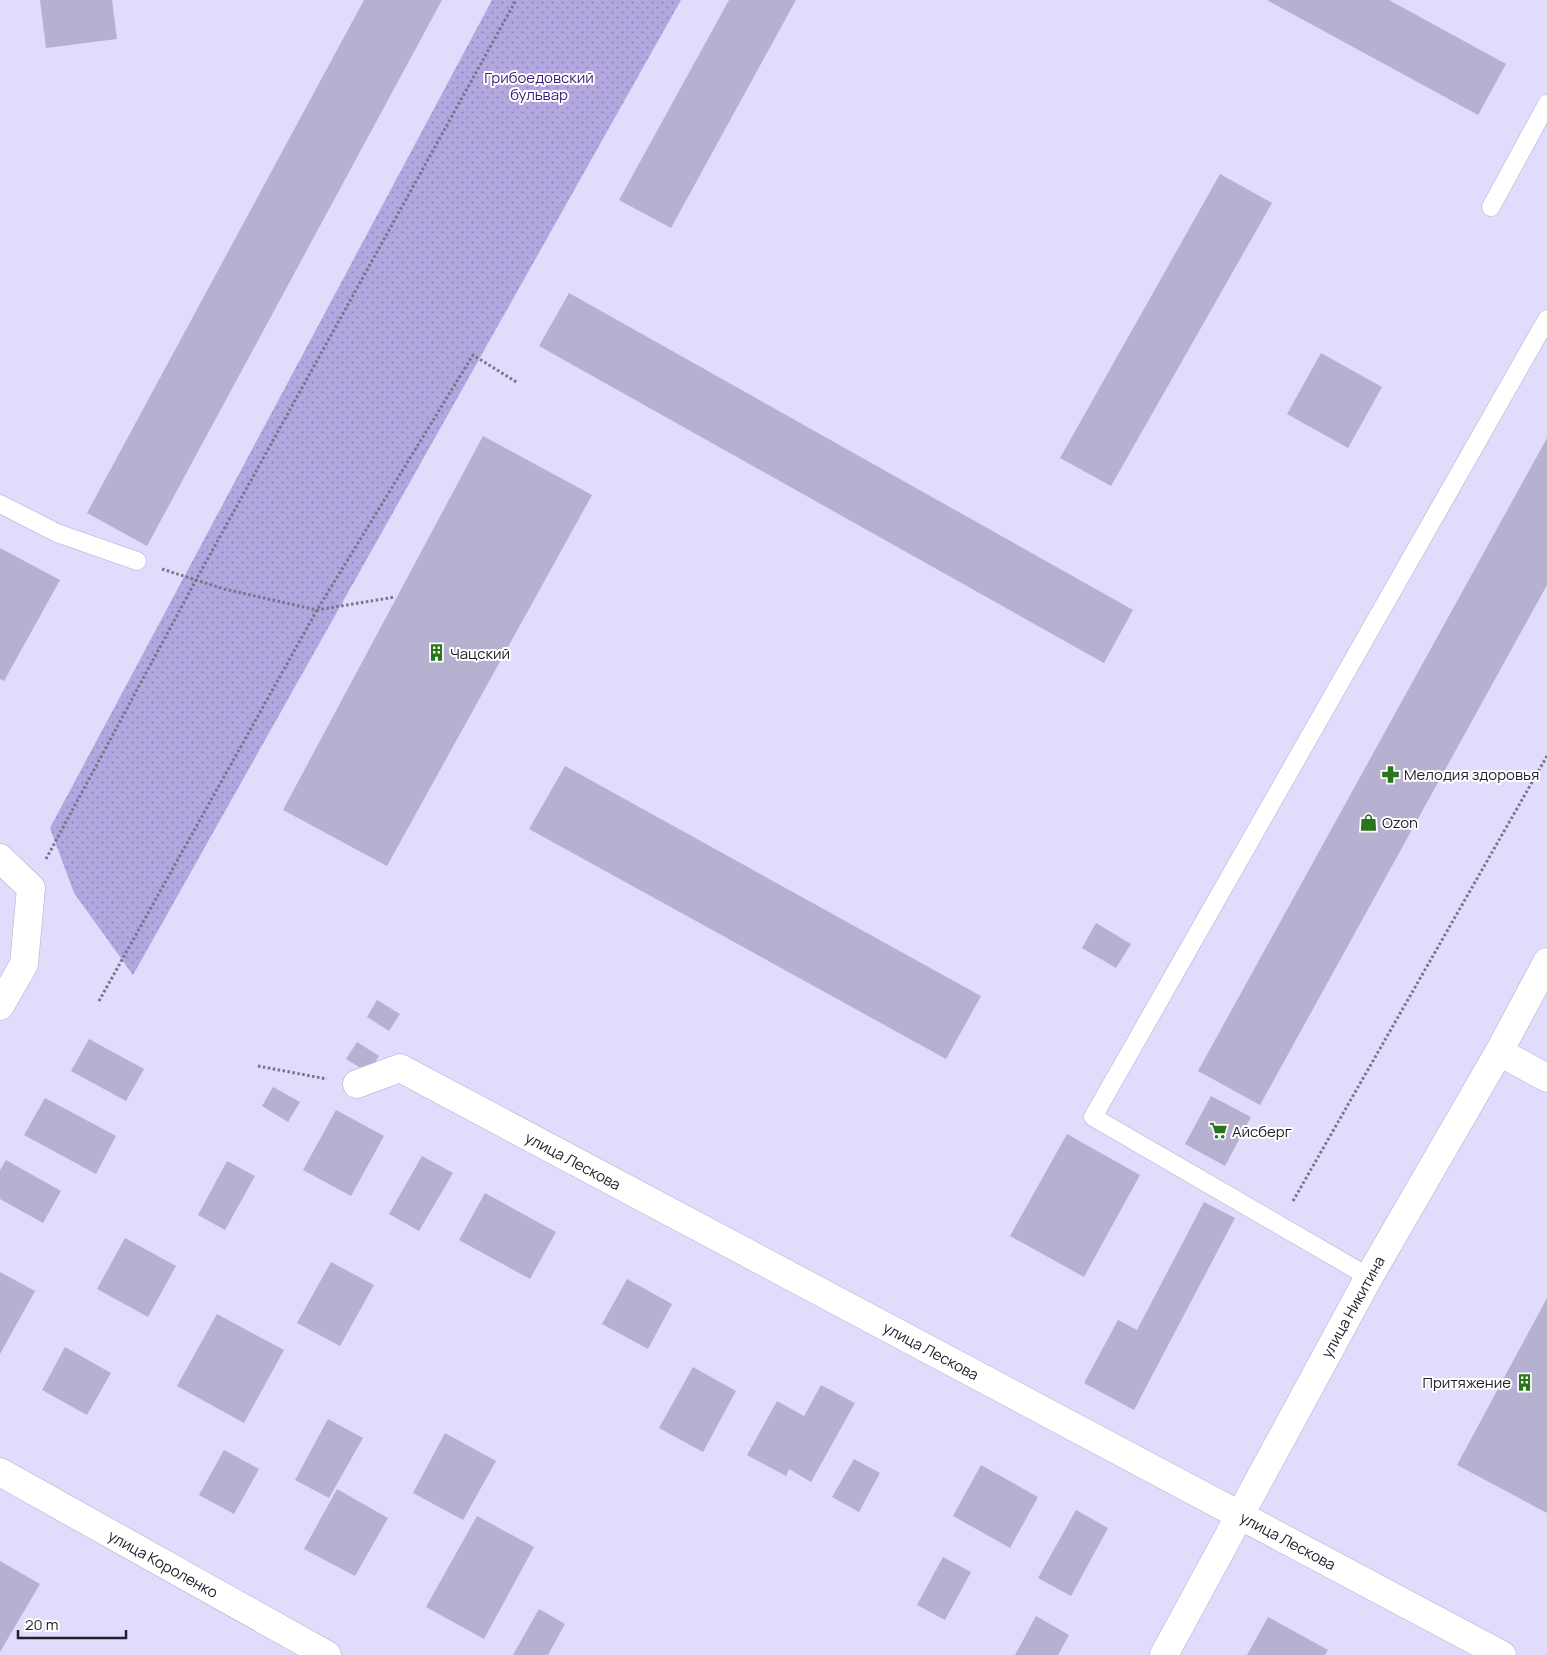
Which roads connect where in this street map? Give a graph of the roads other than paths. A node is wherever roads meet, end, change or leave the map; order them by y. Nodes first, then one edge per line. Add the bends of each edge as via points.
1 (1547, 104) edge
2 (1491, 206) dead end
3 (1546, 324) edge
4 (0, 504) edge
5 (137, 561) road end
6 (0, 858) edge
7 (1547, 962) edge
8 (0, 1006) edge
9 (1499, 1052) junction
10 (1547, 1078) edge
11 (357, 1084) road end
12 (1369, 1276) junction
13 (0, 1472) edge
14 (1241, 1516) junction
15 (327, 1655) edge
16 (1164, 1655) edge
17 (1502, 1655) edge

1 - 2 lane
3 - 12 lane via 1093,1117
4 - 5 lane via 57,533
6 - 8 street via 31,888 24,964
7 - 9 street, улица Никитина
9 - 10 street
9 - 12 street, улица Никитина
11 - 14 street, улица Лескова via 400,1068
12 - 14 street, улица Никитина
13 - 15 street, улица Короленко
14 - 16 street, улица Никитина
14 - 17 street, улица Лескова

